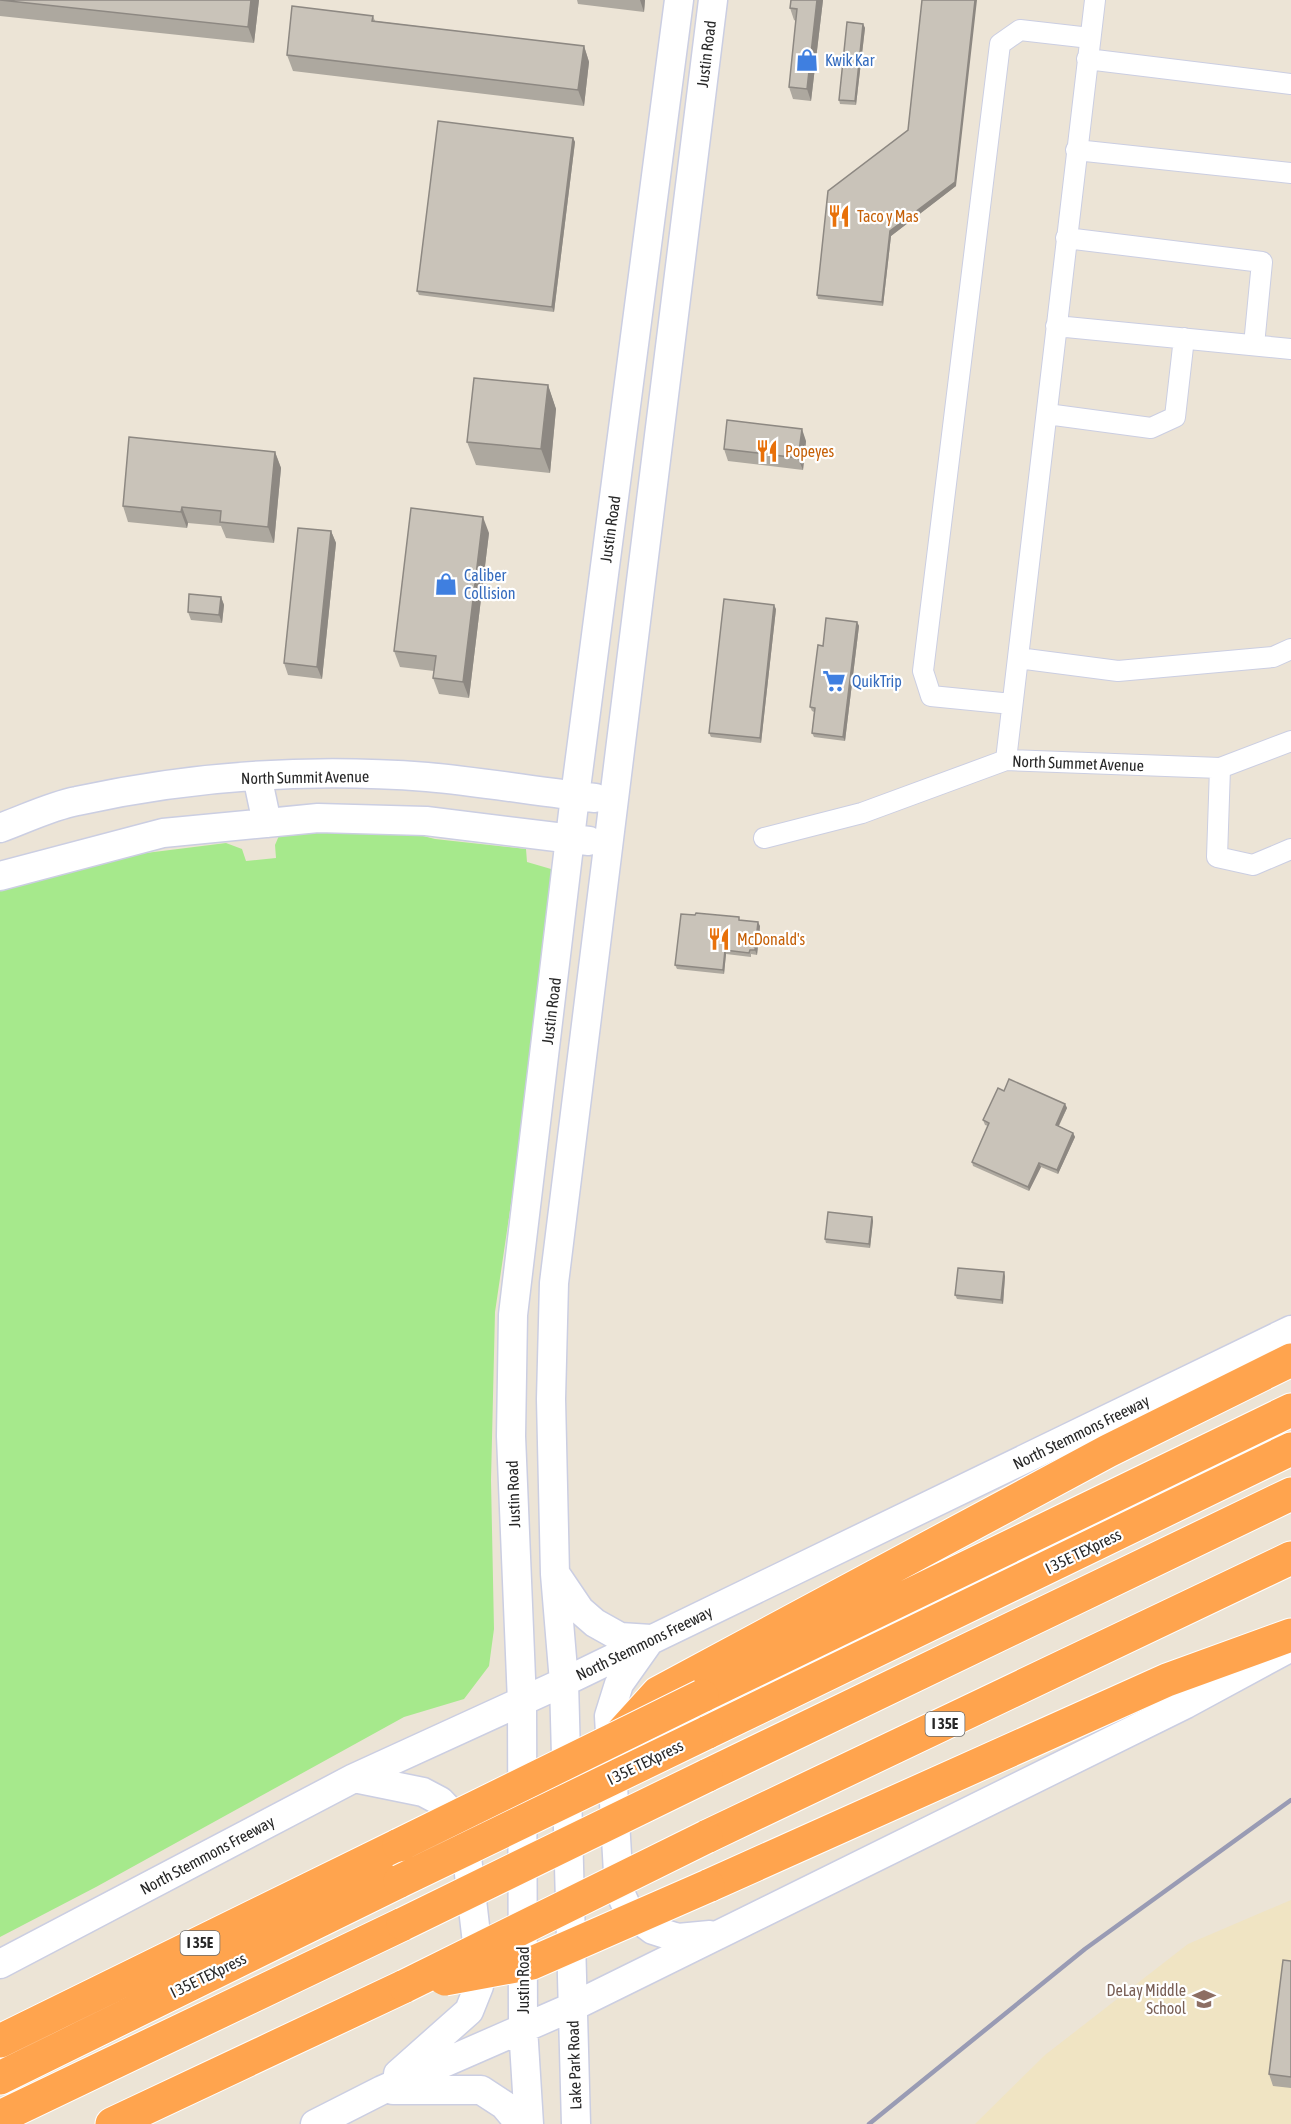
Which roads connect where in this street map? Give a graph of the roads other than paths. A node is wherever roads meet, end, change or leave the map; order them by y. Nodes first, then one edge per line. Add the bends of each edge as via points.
1 (679, 0) edge
2 (713, 0) edge
3 (1095, 0) edge
4 (1090, 38) junction
5 (1087, 59) junction
6 (1291, 84) edge
7 (1076, 150) junction
8 (1291, 173) edge
9 (1066, 238) junction
10 (1056, 326) junction
11 (1184, 338) junction
12 (1254, 345) junction
13 (1291, 349) edge
14 (1047, 414) junction
15 (1291, 649) edge
16 (1018, 658) junction
17 (1012, 704) junction
18 (1291, 741) edge
19 (1006, 760) junction
20 (1220, 768) junction
21 (257, 776) junction
22 (575, 796) junction
23 (615, 801) junction
24 (267, 823) junction
25 (0, 828) edge
26 (764, 838) dead end
27 (571, 839) junction
28 (609, 843) junction
29 (1291, 849) edge
30 (0, 876) edge
31 (1291, 1330) edge
32 (1291, 1360) edge
33 (1291, 1410) edge
34 (1291, 1449) edge
35 (1291, 1494) edge
36 (1291, 1558) edge
37 (555, 1574) junction
38 (1291, 1635) edge
39 (651, 1639) junction
40 (1291, 1647) edge
41 (564, 1682) junction
42 (522, 1702) junction
43 (616, 1740) junction
44 (354, 1778) junction
45 (721, 1934) junction
46 (0, 1964) edge
47 (405, 1986) junction
48 (572, 2007) junction
49 (523, 2027) junction
50 (0, 2041) edge
51 (0, 2078) edge
52 (382, 2090) junction
53 (0, 2117) edge
54 (112, 2124) edge
55 (315, 2124) edge
56 (520, 2124) edge
57 (529, 2124) edge
58 (576, 2124) edge

1 - 22 main road, Justin Road
2 - 23 main road, Justin Road
3 - 4 street
4 - 5 street
4 - 17 street via 1020,30 1000,44 923,671 931,696
5 - 6 street
5 - 7 street
7 - 8 street
7 - 9 street
9 - 10 street
9 - 12 street via 1262,262
10 - 11 street
10 - 14 street
11 - 12 street
11 - 14 street via 1175,417 1151,428
12 - 13 street
14 - 16 street
15 - 16 street via 1273,657 1118,672
16 - 17 street
17 - 19 street
18 - 20 street, North Summet Avenue
19 - 20 street, North Summet Avenue
19 - 26 street, North Summet Avenue via 862,813
20 - 29 street via 1217,857 1253,865
21 - 22 main road, North Summit Avenue via 427,777
21 - 24 main road
21 - 25 main road, North Summit Avenue via 172,784 75,801
22 - 23 main road, North Summit Avenue
22 - 27 main road, Justin Road
23 - 28 main road, Justin Road
24 - 27 main road via 318,818 426,821
24 - 30 main road via 163,833
27 - 28 main road
27 - 42 main road, Justin Road via 513,1315 511,1436
28 - 37 main road, Justin Road via 554,1283 551,1399
31 - 39 main road, North Stemmons Freeway
32 - 43 highway, bridge via 1108,1451 658,1693
33 - 43 highway, I 35E, bridge
34 - 51 highway, I 35E TEXpress, bridge
35 - 53 highway, bridge
36 - 47 highway, I 35E, bridge
37 - 39 main road via 580,1610 595,1623 620,1637
37 - 41 main road, Justin Road
38 - 47 highway, bridge via 1167,1680 532,1963
39 - 41 main road, North Stemmons Freeway
39 - 45 main road via 619,1684 609,1716 619,1890 629,1912 653,1930 678,1938
40 - 45 main road via 1186,1704
41 - 42 main road, North Stemmons Freeway
41 - 48 main road, Justin Road
42 - 44 main road, North Stemmons Freeway
42 - 49 main road, Justin Road
43 - 50 highway, I 35E, bridge
44 - 46 main road, North Stemmons Freeway
44 - 52 main road via 423,1792 460,1822 479,1960 479,1986 469,2011
45 - 48 main road
47 - 54 highway, I 35E
48 - 49 main road
48 - 58 main road, Lake Park Road
49 - 52 main road
49 - 57 main road
52 - 55 main road
52 - 56 main road via 482,2090 504,2105

